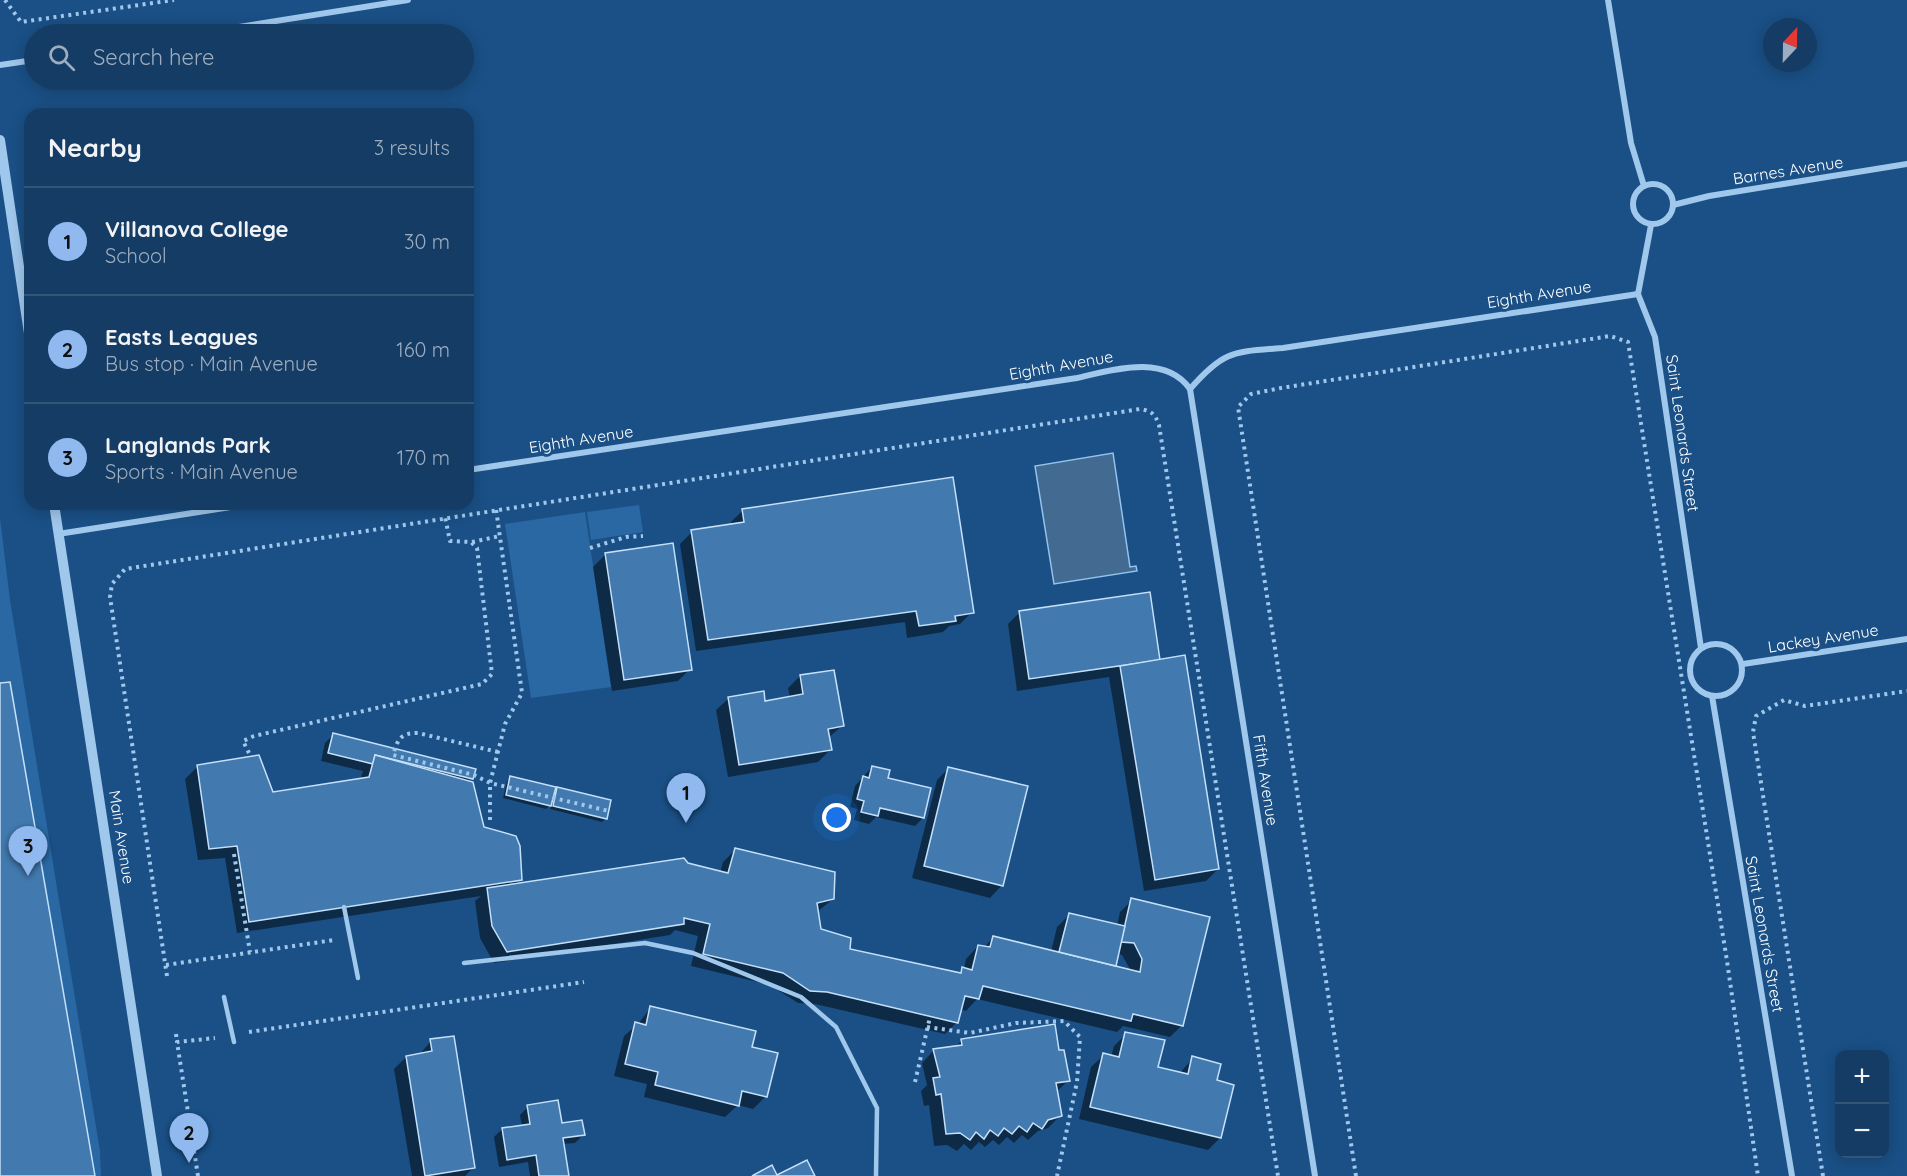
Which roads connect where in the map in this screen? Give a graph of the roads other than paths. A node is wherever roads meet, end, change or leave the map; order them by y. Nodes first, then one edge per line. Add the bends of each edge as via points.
1 (408, 0) edge
2 (1608, 0) edge
3 (258, 24) edge
4 (24, 61) edge
5 (0, 65) edge
6 (0, 140) edge
7 (1907, 164) edge
8 (1644, 186) junction
9 (1673, 205) junction
10 (1651, 225) junction
11 (1638, 294) junction
12 (24, 300) edge
13 (1190, 389) junction
14 (474, 469) edge
15 (55, 510) edge
16 (212, 510) edge
17 (58, 534) junction
18 (1907, 639) edge
19 (1701, 648) junction
20 (1743, 664) junction
21 (1712, 696) junction
22 (345, 908) dead end
23 (464, 963) dead end
24 (358, 978) dead end
25 (224, 997) dead end
26 (234, 1042) dead end
27 (157, 1176) edge
28 (876, 1176) edge
29 (1315, 1176) edge
30 (1792, 1176) edge

1 - 3 street
2 - 8 street via 1631,143
4 - 5 street
6 - 12 street
7 - 9 street, Barnes Avenue
8 - 9 street via 1664,187
8 - 10 street via 1635,195 1633,208 1639,219
9 - 10 street via 1664,222
10 - 11 street
11 - 13 street, Eighth Avenue via 1283,348 1233,352 1207,370
11 - 19 street, Saint Leonards Street via 1655,337
13 - 14 street, Eighth Avenue via 1172,372 1127,367 1077,378
13 - 29 street, Fifth Avenue
15 - 17 street, Main Avenue
16 - 17 street
17 - 27 street, Main Avenue
18 - 20 street, Lackey Avenue
19 - 20 street via 1710,644 1731,648
19 - 21 street via 1694,655 1690,675 1694,685
20 - 21 street via 1739,684 1722,696
21 - 30 street, Saint Leonards Street
22 - 24 lane
23 - 28 lane via 645,943 693,953 801,998 836,1027 877,1108
25 - 26 lane

